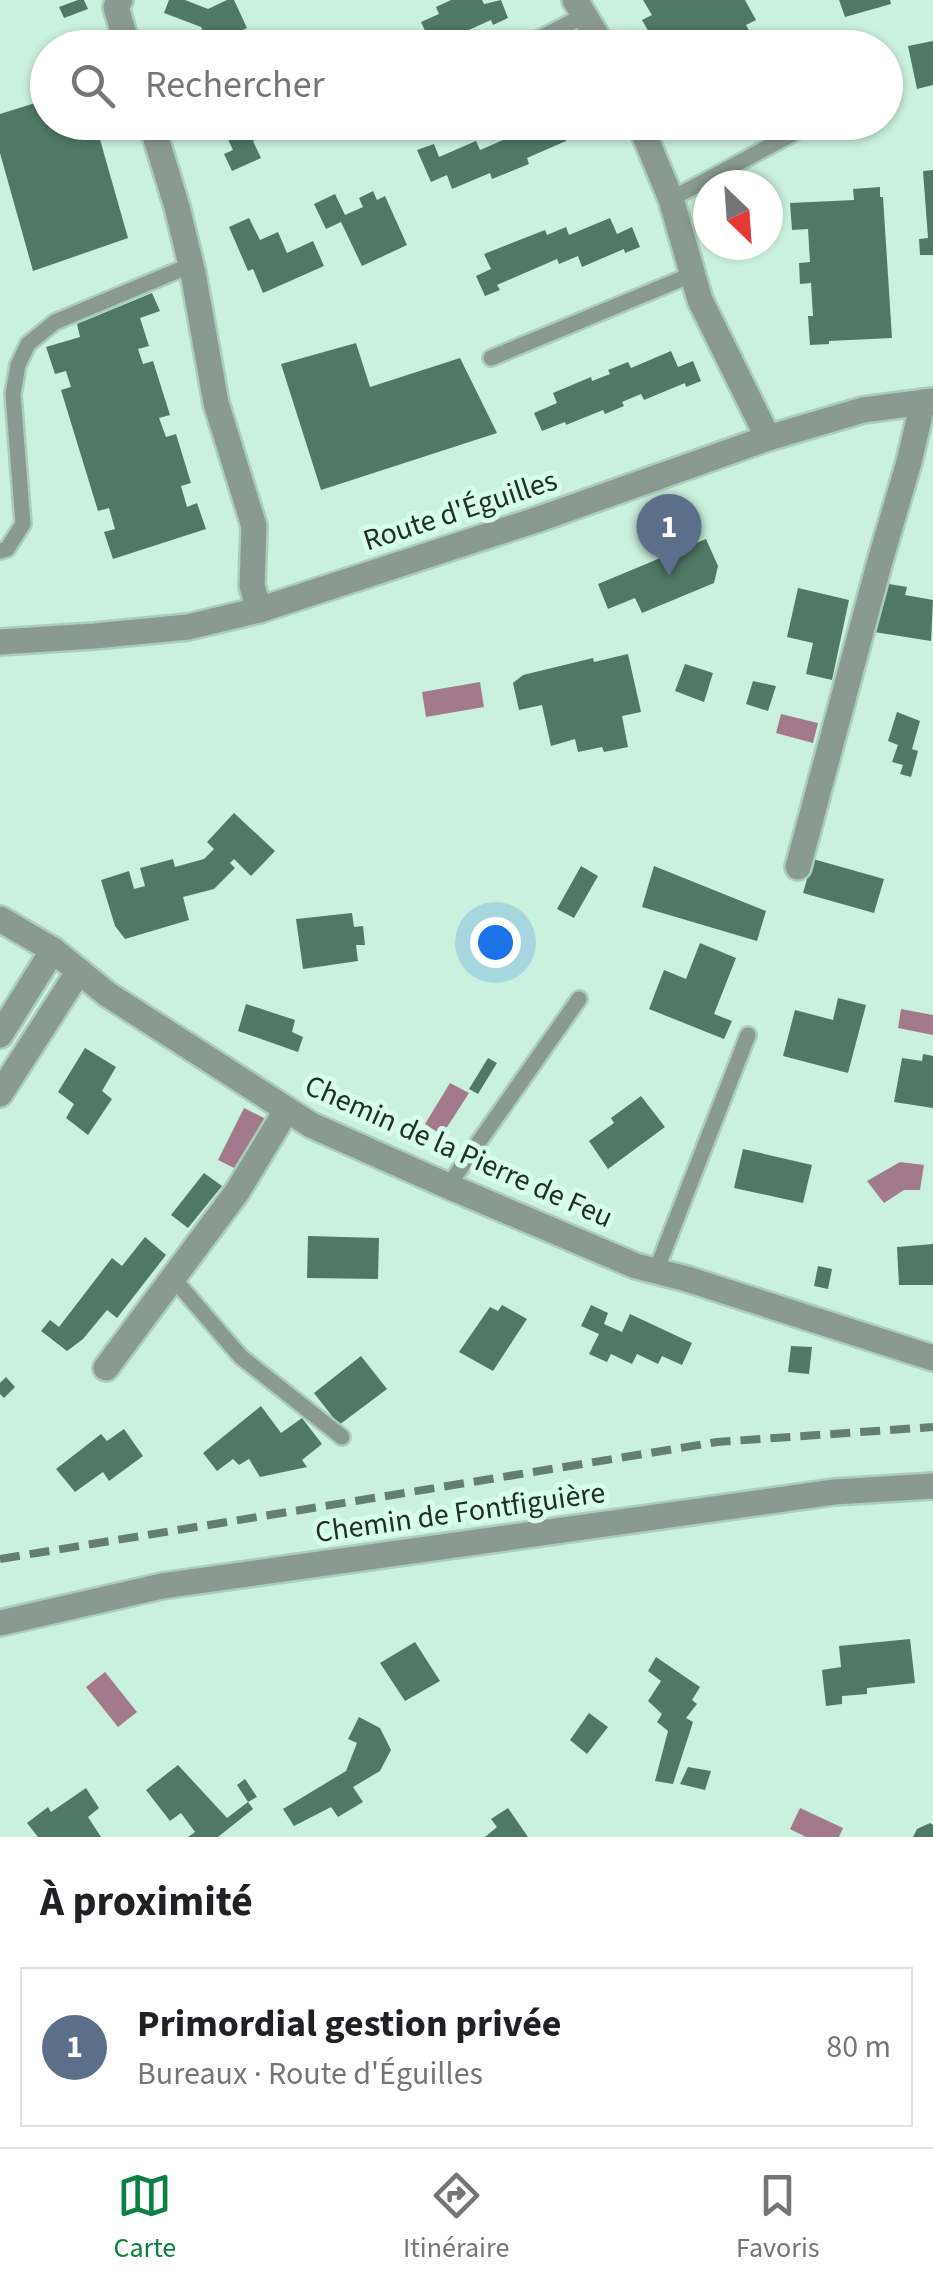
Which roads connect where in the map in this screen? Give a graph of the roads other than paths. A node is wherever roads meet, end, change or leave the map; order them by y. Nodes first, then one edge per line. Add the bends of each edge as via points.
1 (118, 4) edge
2 (580, 8) edge
3 (124, 30) edge
4 (548, 30) edge
5 (593, 30) edge
6 (157, 140) edge
7 (647, 140) edge
8 (781, 140) edge
9 (671, 199) junction
10 (191, 265) junction
11 (691, 276) junction
12 (491, 358) dead end
13 (928, 401) edge
14 (768, 438) junction
15 (0, 551) edge
16 (259, 610) junction
17 (0, 642) edge
18 (798, 866) dead end
19 (0, 918) edge
20 (53, 950) junction
21 (78, 971) junction
22 (579, 998) dead end
23 (0, 1035) edge
24 (748, 1035) dead end
25 (0, 1094) edge
26 (286, 1111) junction
27 (448, 1186) junction
28 (656, 1271) junction
29 (173, 1278) junction
30 (933, 1358) edge
31 (106, 1368) dead end
32 (342, 1438) dead end
33 (933, 1486) edge
34 (0, 1623) edge

1 - 3 street
2 - 4 lane
2 - 5 street
6 - 10 street
7 - 9 street
8 - 9 lane
9 - 11 street
10 - 15 lane via 55,322 28,344 13,394 24,524
10 - 16 street via 216,403 254,526 252,586
11 - 12 lane
11 - 14 street
13 - 14 street, Route d'Éguilles via 864,410
13 - 18 street
14 - 16 street, Route d'Éguilles
16 - 17 street, Route d'Éguilles via 188,627
19 - 20 street, Chemin de la Pierre de Feu
20 - 21 street, Chemin de la Pierre de Feu
20 - 23 street
21 - 25 street
21 - 26 street, Chemin de la Pierre de Feu
22 - 27 lane
24 - 28 lane
26 - 27 street, Chemin de la Pierre de Feu
26 - 29 street
27 - 28 street, Chemin de la Pierre de Feu
28 - 30 street, Chemin de la Pierre de Feu
29 - 31 street
29 - 32 lane via 241,1357
33 - 34 street, Chemin de Fontfiguière via 834,1492 162,1586

